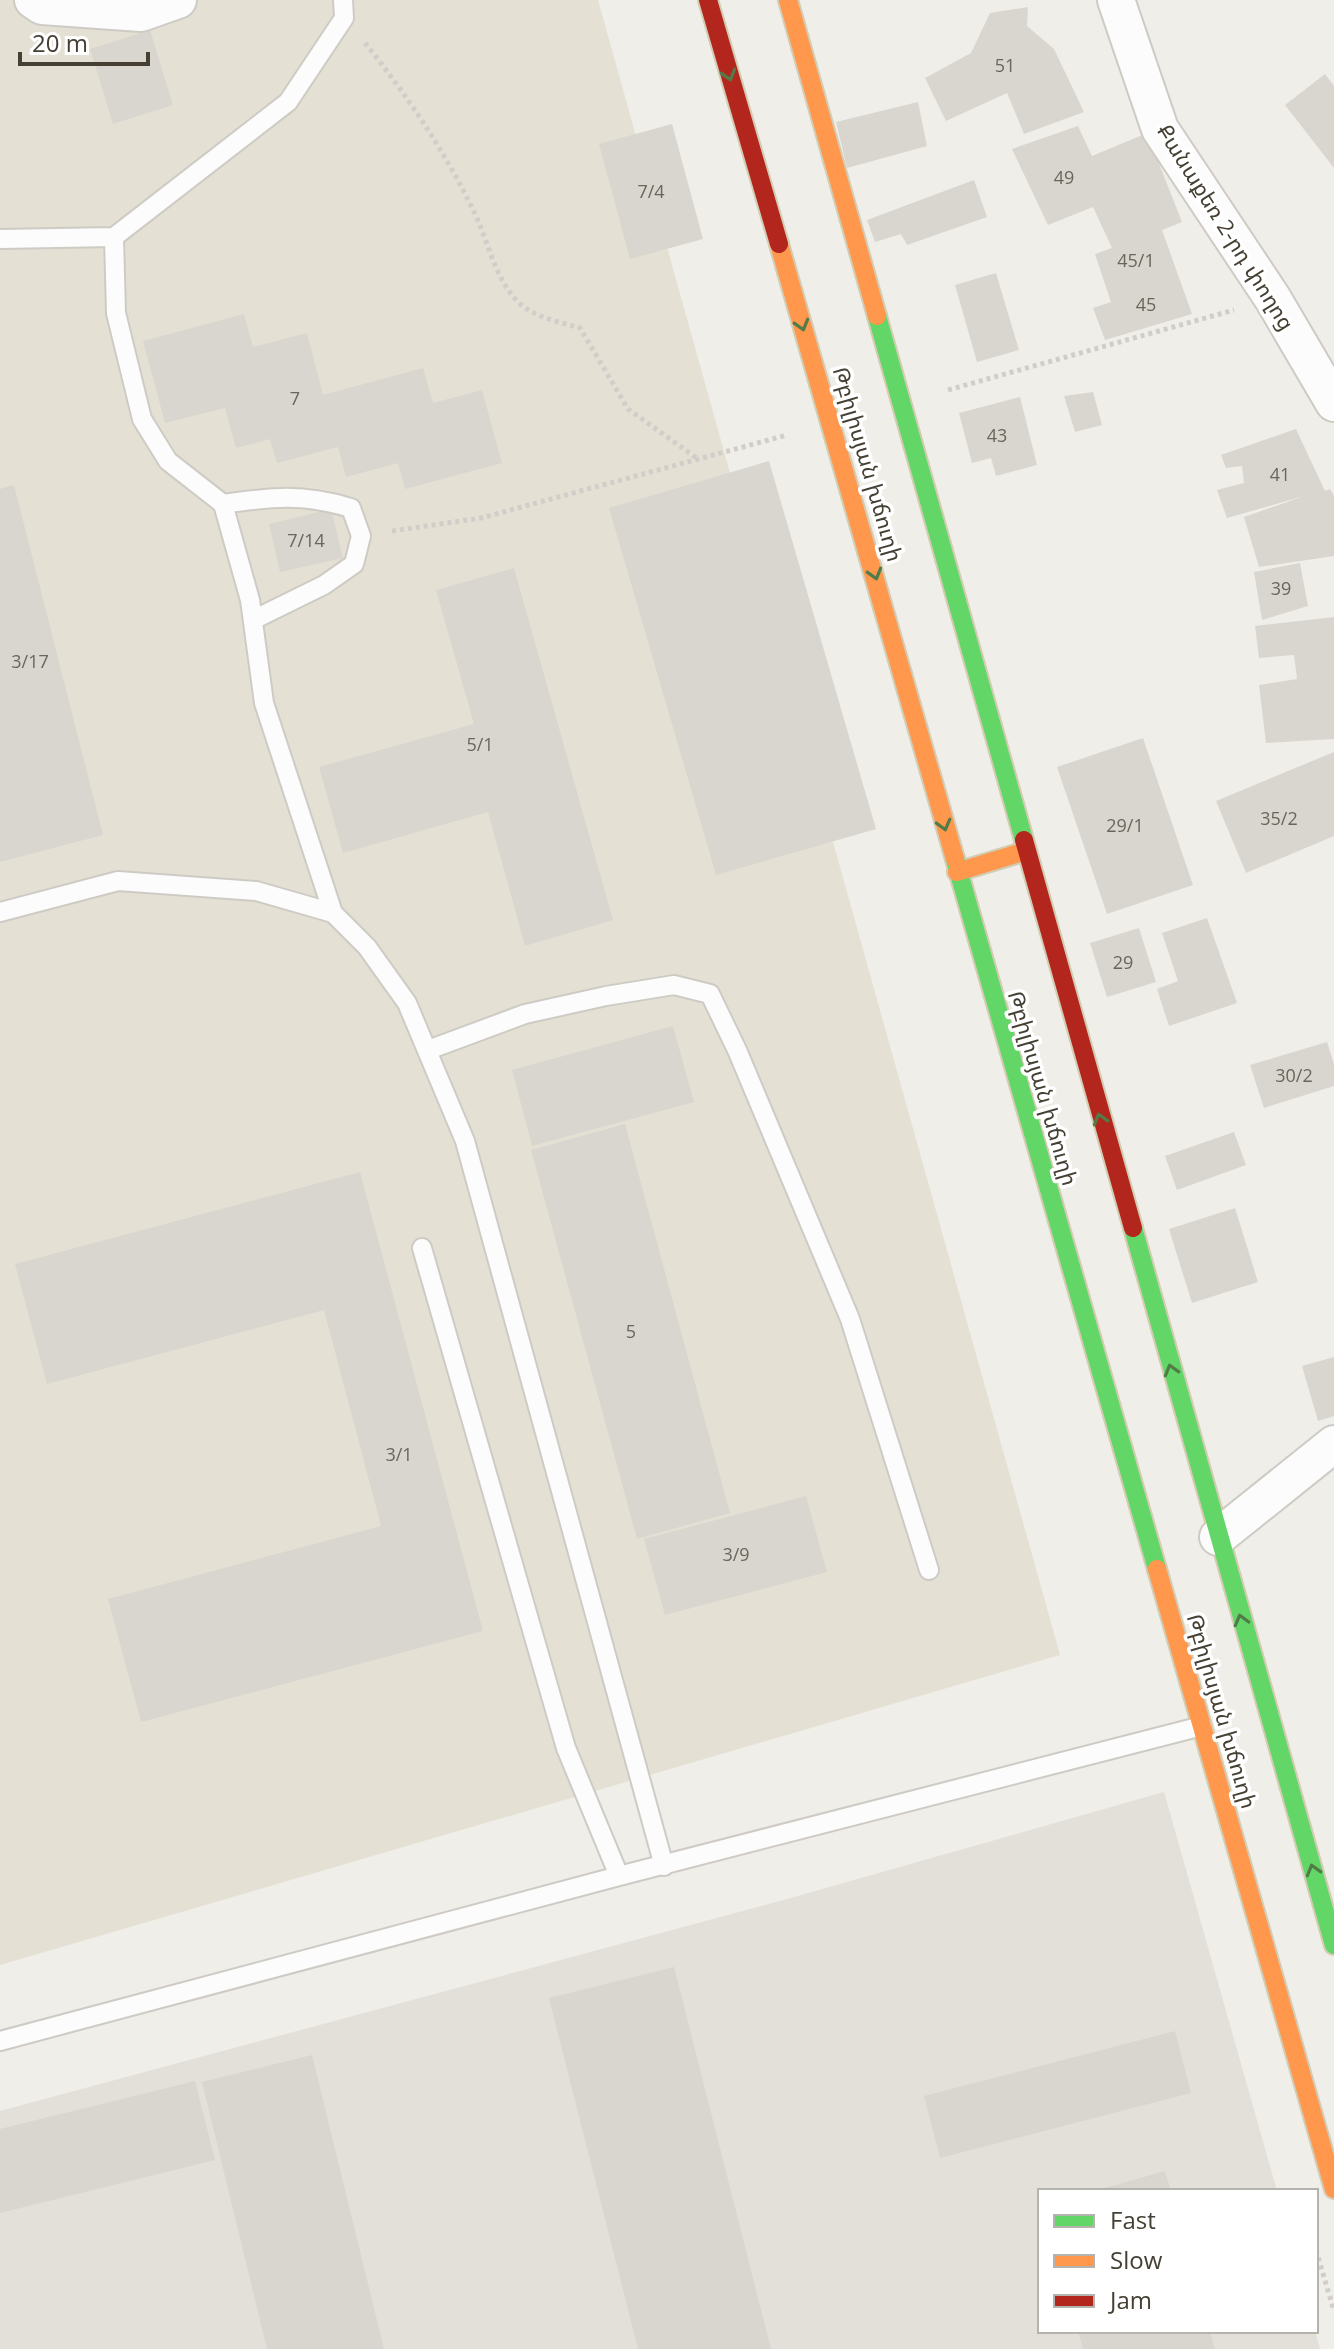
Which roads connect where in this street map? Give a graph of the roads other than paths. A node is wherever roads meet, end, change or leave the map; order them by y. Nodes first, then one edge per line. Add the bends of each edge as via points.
1 (33, 0) edge
2 (178, 0) edge
3 (708, 0) edge
4 (788, 0) edge
5 (1116, 0) edge
6 (344, 9) edge
7 (114, 237) junction
8 (0, 239) edge
9 (1334, 403) edge
10 (223, 504) junction
11 (253, 620) junction
12 (1026, 851) junction
13 (957, 872) junction
14 (0, 912) edge
15 (333, 913) junction
16 (428, 1050) junction
17 (422, 1248) dead end
18 (1334, 1444) edge
19 (1218, 1537) junction
20 (929, 1570) dead end
21 (1208, 1724) junction
22 (664, 1866) junction
23 (619, 1876) junction
24 (1334, 1945) edge
25 (0, 2041) edge
26 (1334, 2189) edge

1 - 2 street via 42,6 141,13
3 -> 13 main road, Թբիլիսյան խճուղի
4 - 12 main road, Թբիլիսյան խճուղի
5 - 9 street, Քանաքեռ 2-րդ փողոց via 1160,129 1273,299
6 - 7 lane via 288,102
7 - 8 lane
7 - 10 lane via 116,313 142,419 168,461
10 - 11 lane
10 - 11 lane via 284,495 316,497 351,508 361,536 354,564
11 - 15 lane via 264,703
12 - 13 main road
19 -> 12 main road, Թբիլիսյան խճուղի
13 - 21 main road, Թբիլիսյան խճուղի
14 - 15 lane via 118,881 256,891
15 - 16 lane via 367,947 407,1003
16 - 20 lane via 525,1014 606,996 674,985 710,994 850,1319
16 - 22 lane via 465,1141
17 - 23 lane via 566,1748
18 - 19 street
24 -> 19 main road, Թբիլիսյան խճուղի via 1260,1711
21 - 22 lane
21 - 26 main road, Թբիլիսյան խճուղի
22 - 23 lane
23 - 25 lane

